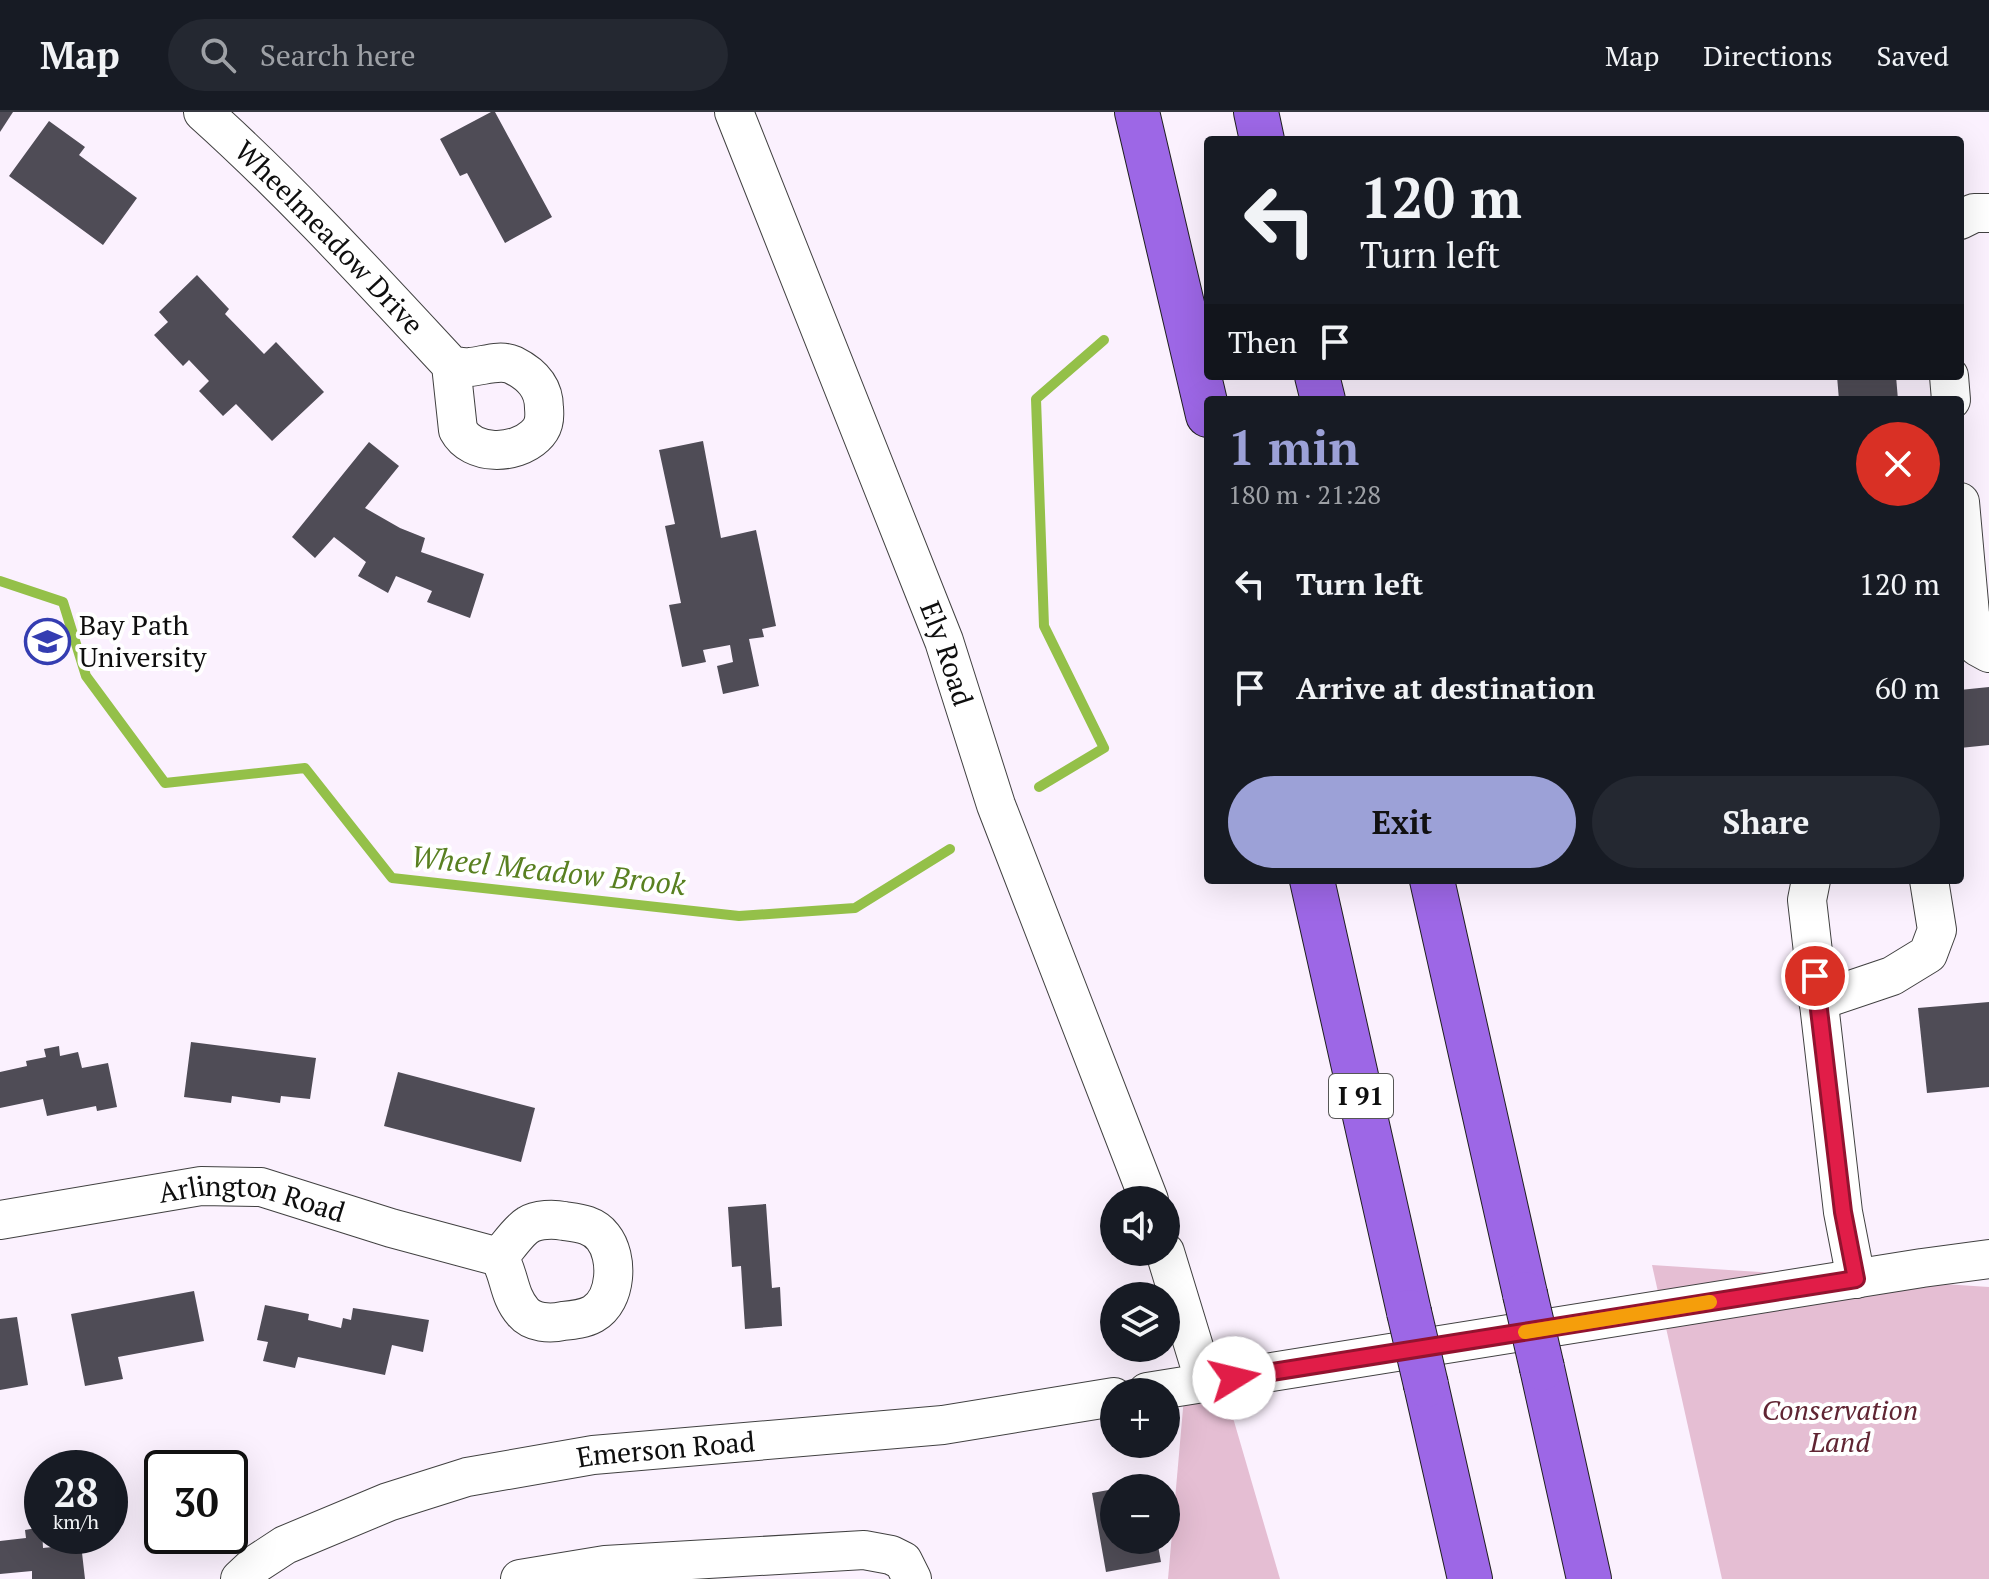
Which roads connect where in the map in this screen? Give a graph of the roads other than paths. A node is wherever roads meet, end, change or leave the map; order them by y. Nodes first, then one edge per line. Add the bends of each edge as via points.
1 (203, 112) edge
2 (734, 112) edge
3 (1137, 112) edge
4 (1256, 112) edge
5 (1261, 136) edge
6 (1989, 213) edge
7 (1964, 218) edge
8 (451, 365) dead end
9 (1204, 398) edge
10 (1964, 547) edge
11 (1989, 653) edge
12 (1313, 884) edge
13 (1433, 884) edge
14 (1810, 884) edge
15 (1930, 884) edge
16 (1818, 1001) junction
17 (1144, 1186) edge
18 (0, 1220) edge
19 (499, 1257) dead end
20 (1989, 1259) edge
21 (1169, 1266) edge
22 (1856, 1279) junction
23 (1205, 1383) junction
24 (1180, 1387) edge
25 (1100, 1399) edge
26 (769, 1567) edge
27 (240, 1579) edge
28 (520, 1579) edge
29 (912, 1579) edge
30 (1470, 1579) edge
31 (1589, 1579) edge

1 - 8 street, Wheelmeadow Drive via 333,238
2 - 17 street, Ely Road via 944,641 996,805
3 - 9 highway
4 - 5 highway
6 - 7 street
10 - 11 street via 1970,614 1978,647
12 - 30 highway, I 91, bridge
13 - 31 highway, bridge
14 - 16 street via 1807,900
15 - 16 street via 1937,930 1928,954 1892,976
16 - 22 street
18 - 19 street, Arlington Road via 201,1186 261,1187
20 - 22 street
21 - 23 street
22 - 23 street
23 - 24 street
25 - 27 street, Emerson Road via 943,1425 593,1455 467,1477 388,1502 285,1545
26 - 28 street via 605,1565
26 - 29 street via 864,1550 903,1561

